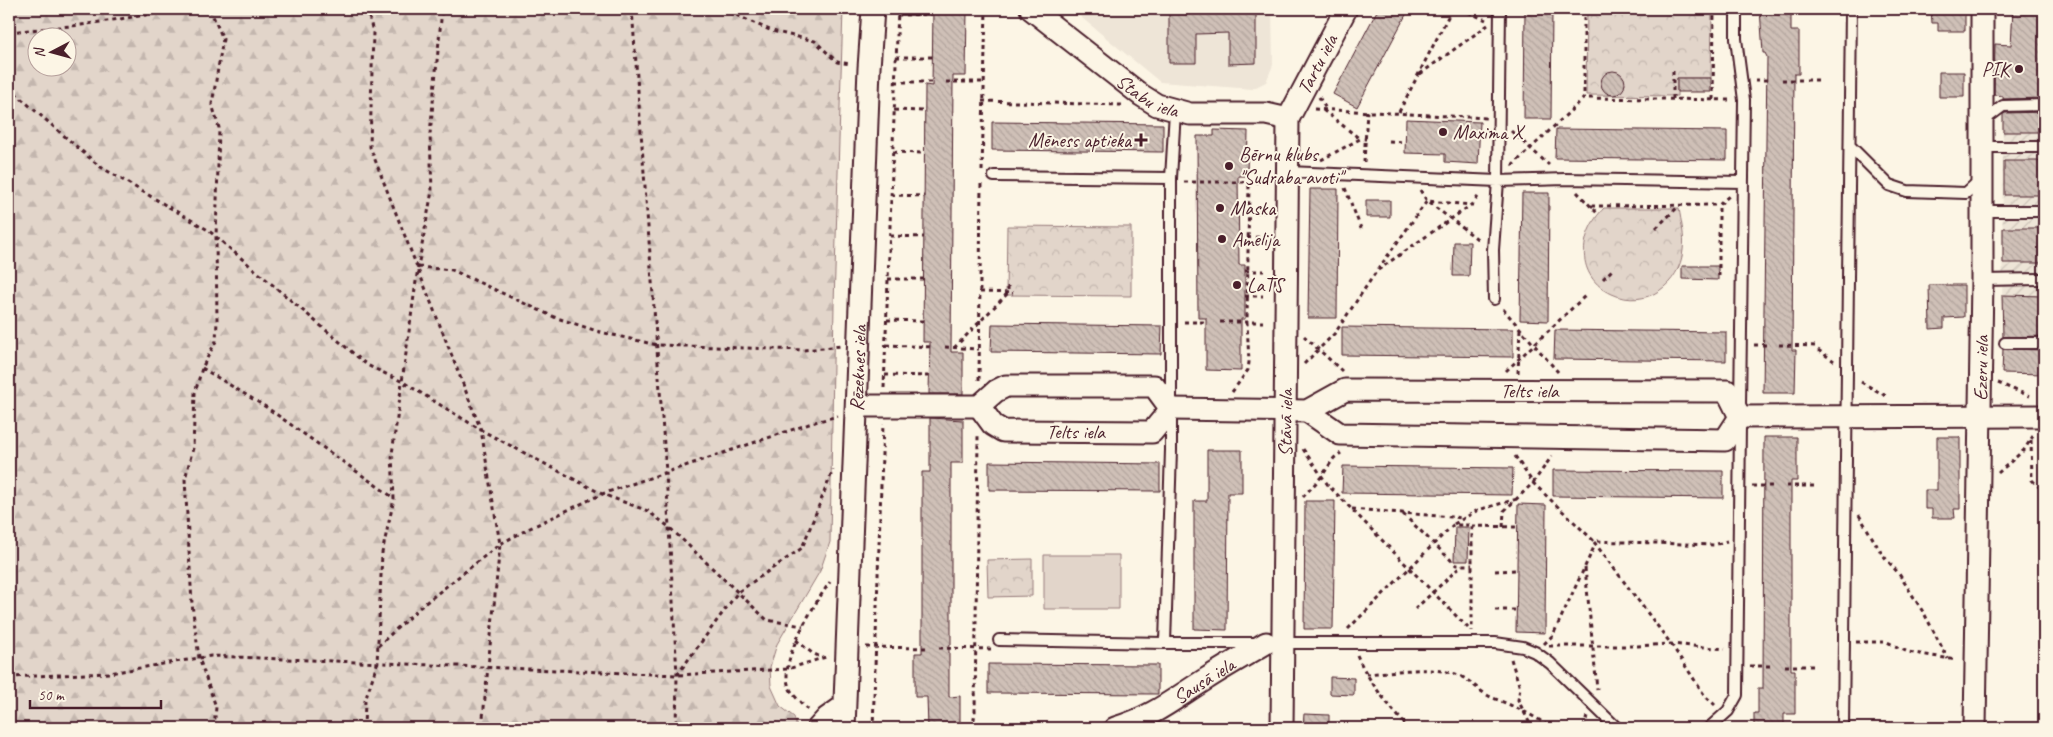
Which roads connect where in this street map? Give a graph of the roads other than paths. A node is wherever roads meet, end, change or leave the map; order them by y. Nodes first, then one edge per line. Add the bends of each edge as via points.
1 (873, 9) edge
2 (1031, 9) edge
3 (1346, 9) edge
4 (1500, 9) edge
5 (1736, 9) edge
6 (1851, 9) edge
7 (1982, 9) edge
8 (2044, 106) edge
9 (1175, 111) junction
10 (1291, 114) junction
11 (1982, 121) junction
12 (1850, 146) junction
13 (1982, 147) junction
14 (2044, 147) edge
15 (1288, 172) junction
16 (994, 176) dead end
17 (1981, 179) junction
18 (1171, 180) junction
19 (1494, 181) junction
20 (1743, 182) junction
21 (1982, 211) junction
22 (2044, 211) edge
23 (2044, 279) edge
24 (1982, 280) junction
25 (1494, 299) road end
26 (2005, 343) dead end
27 (2044, 343) edge
28 (979, 406) junction
29 (857, 408) junction
30 (2041, 408) edge
31 (1171, 409) junction
32 (1286, 410) junction
33 (1308, 411) junction
34 (1979, 416) junction
35 (1740, 417) junction
36 (1846, 418) junction
37 (1000, 640) road end
38 (1165, 643) junction
39 (1275, 643) junction
40 (844, 706) junction
41 (819, 726) edge
42 (844, 728) edge
43 (1115, 728) edge
44 (1282, 728) edge
45 (1617, 728) edge
46 (1709, 728) edge
47 (1843, 728) edge
48 (1975, 728) edge

1 - 29 street, Rēzeknes iela
2 - 9 street, Stabu iela via 1141,95
3 - 10 street, Tartu iela
4 - 19 lane
5 - 20 lane via 1736,39 1744,100
6 - 12 lane
7 - 11 street, Ezeru iela
8 - 11 lane via 2003,106
9 - 10 street, Stabu iela via 1190,114
9 - 18 lane
10 - 15 street, Stāvā iela
11 - 13 street, Ezeru iela
12 - 17 lane via 1889,185 1907,191 1966,192
12 - 36 lane
13 - 14 lane
13 - 17 street, Ezeru iela
15 - 19 lane
15 - 32 street, Stāvā iela
16 - 18 lane
17 - 21 street, Ezeru iela
18 - 31 lane
19 - 20 lane
19 - 25 lane
20 - 35 lane
21 - 22 lane
21 - 24 street, Ezeru iela
23 - 24 lane
24 - 34 street, Ezeru iela
26 - 27 lane
28 - 29 street
28 - 31 street via 1006,386 1154,386
28 - 31 street, Telts iela via 993,425 1003,431 1152,432
29 - 40 street, Rēzeknes iela
30 - 34 street
31 - 32 street
31 - 38 lane
32 - 33 street
32 - 39 street, Stāvā iela via 1285,502
33 - 35 street via 1340,434 1716,440 1726,440
33 - 35 street, Telts iela via 1345,390 1727,391
34 - 36 street
34 - 48 street, Ezeru iela
35 - 36 street
35 - 46 lane via 1737,694 1728,711
36 - 47 lane
37 - 38 lane
38 - 39 lane
39 - 43 street, Sausā iela via 1206,679 1169,705 1138,721
39 - 44 street, Stāvā iela
39 - 45 lane via 1511,645 1535,652 1550,663
40 - 41 street
40 - 42 street, Rēzeknes iela

